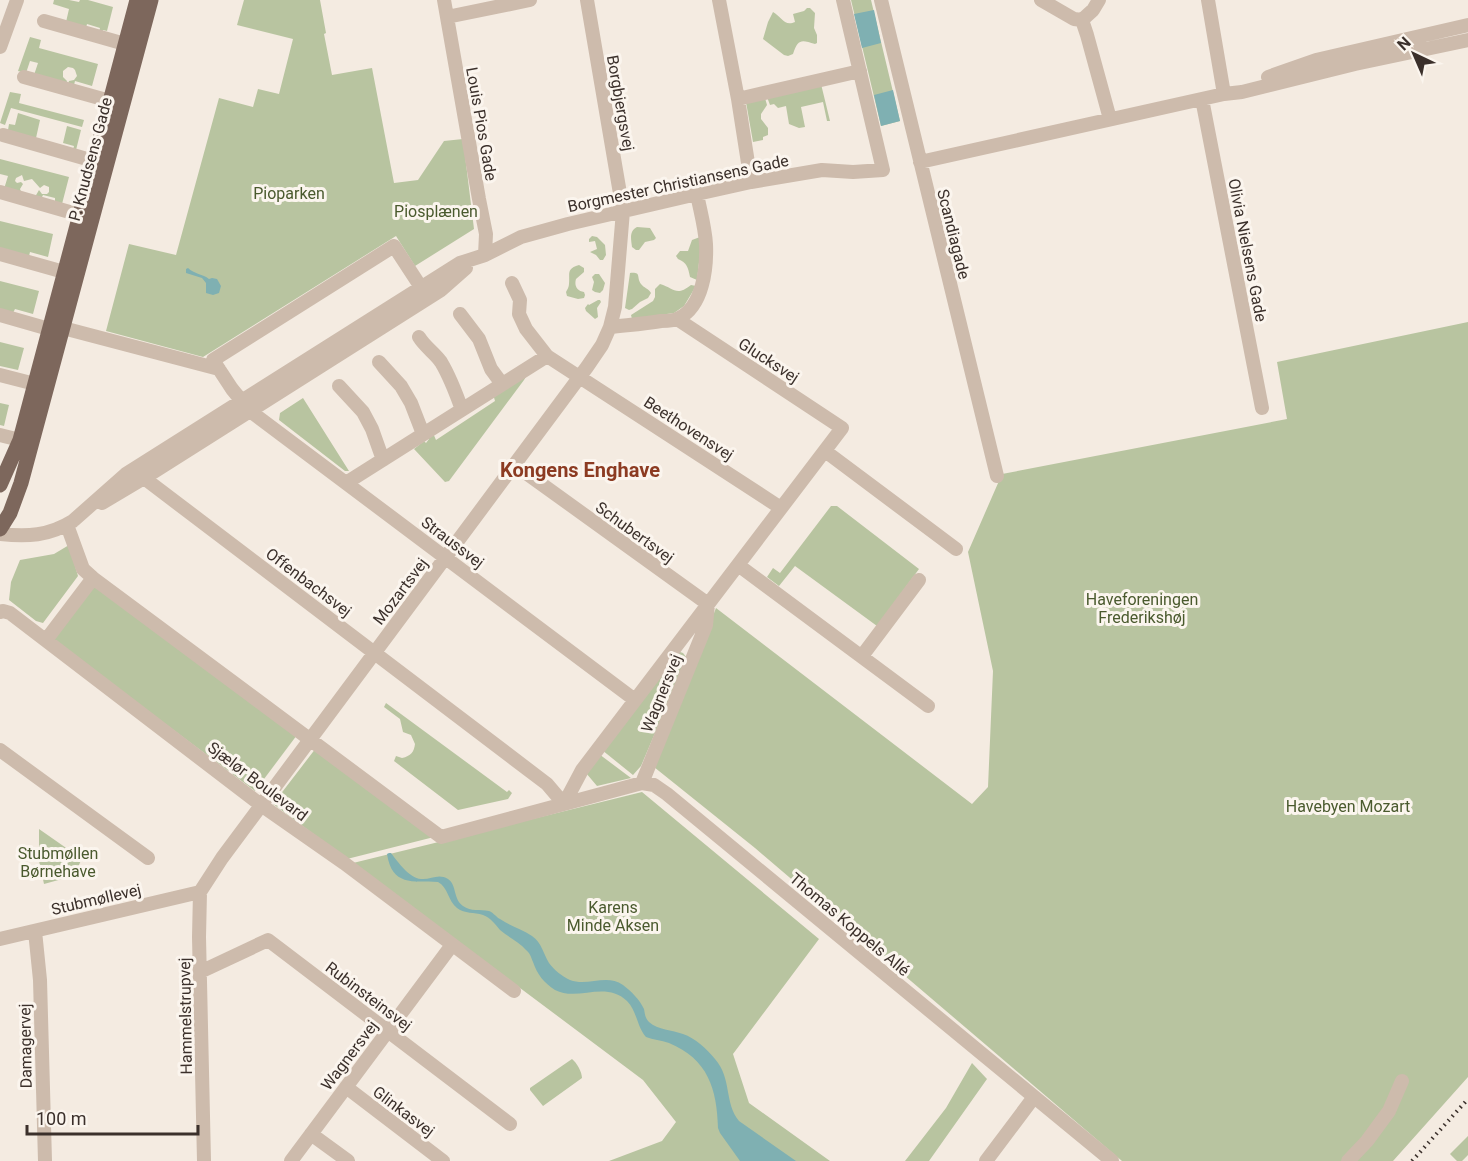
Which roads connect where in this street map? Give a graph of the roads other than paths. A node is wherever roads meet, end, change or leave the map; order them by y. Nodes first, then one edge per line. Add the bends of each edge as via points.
1 (17, 0) edge
2 (136, 0) edge
3 (151, 0) edge
4 (444, 0) edge
5 (530, 0) edge
6 (587, 0) edge
7 (719, 0) edge
8 (843, 0) edge
9 (881, 0) edge
10 (1041, 0) edge
11 (1099, 0) edge
12 (1208, 0) edge
13 (447, 17) junction
14 (1082, 20) junction
15 (44, 21) dead end
16 (1468, 25) edge
17 (1468, 40) edge
18 (125, 44) junction
19 (0, 47) edge
20 (860, 71) junction
21 (24, 77) dead end
22 (1224, 94) junction
23 (738, 99) junction
24 (1202, 99) junction
25 (110, 101) junction
26 (1110, 119) junction
27 (3, 135) dead end
28 (94, 161) junction
29 (920, 162) junction
30 (751, 182) junction
31 (0, 192) edge
32 (697, 194) junction
33 (623, 211) junction
34 (80, 215) junction
35 (0, 254) edge
36 (485, 255) junction
37 (64, 272) junction
38 (512, 283) dead end
39 (424, 293) junction
40 (460, 314) dead end
41 (0, 315) edge
42 (677, 319) junction
43 (610, 327) junction
44 (56, 328) junction
45 (419, 337) dead end
46 (548, 356) junction
47 (379, 362) dead end
48 (219, 369) junction
49 (0, 375) edge
50 (580, 377) junction
51 (34, 384) junction
52 (502, 384) junction
53 (339, 386) dead end
54 (246, 406) junction
55 (1262, 408) dead end
56 (462, 410) junction
57 (842, 428) joint
58 (423, 434) junction
59 (0, 435) edge
60 (20, 440) junction
61 (825, 451) junction
62 (383, 460) junction
63 (514, 465) junction
64 (997, 476) dead end
65 (144, 478) junction
66 (346, 483) junction
67 (0, 485) edge
68 (781, 508) junction
69 (70, 523) junction
70 (0, 529) edge
71 (0, 534) edge
72 (956, 549) dead end
73 (446, 557) junction
74 (738, 565) junction
75 (93, 578) junction
76 (919, 580) dead end
77 (708, 604) junction
78 (2, 611) edge
79 (46, 640) junction
80 (375, 653) junction
81 (862, 657) junction
82 (635, 700) junction
83 (928, 706) dead end
84 (310, 739) junction
85 (0, 750) edge
86 (642, 783) junction
87 (564, 804) junction
88 (261, 805) junction
89 (148, 858) dead end
90 (200, 892) junction
91 (35, 931) junction
92 (0, 939) edge
93 (452, 945) junction
94 (200, 972) junction
95 (514, 991) dead end
96 (388, 1031) junction
97 (1402, 1081) dead end
98 (346, 1087) junction
99 (1034, 1096) junction
100 (510, 1124) dead end
101 (311, 1134) junction
102 (45, 1161) edge
103 (204, 1161) edge
104 (291, 1161) edge
105 (348, 1161) edge
106 (443, 1161) edge
107 (986, 1161) edge
108 (1112, 1161) edge
109 (1348, 1161) edge

1 - 19 street
2 - 18 main road, P. Knudsens Gade
3 - 44 main road, P. Knudsens Gade
4 - 13 street, Louis Pios Gade
5 - 13 street
6 - 33 street, Borgbjergsvej
7 - 23 street
8 - 20 street
9 - 29 street, Scandiagade
10 - 14 street
11 - 14 street
12 - 22 street
13 - 36 street, Louis Pios Gade via 486,234
14 - 26 street
15 - 18 street
16 - 22 street via 1316,60
17 - 22 street
18 - 25 main road, P. Knudsens Gade
20 - 23 street
20 - 30 street, Borgmester Christiansens Gade via 883,170 822,170
21 - 25 street, P. Knudsens Gade
22 - 24 street
23 - 30 street
24 - 26 street
24 - 55 street, Olivia Nielsens Gade
25 - 28 main road, P. Knudsens Gade
26 - 29 street
27 - 28 street, P. Knudsens Gade
28 - 34 main road, P. Knudsens Gade
29 - 64 street, Scandiagade
30 - 32 street, Borgmester Christiansens Gade
31 - 34 street, P. Knudsens Gade
32 - 33 street, Borgmester Christiansens Gade
32 - 42 street via 706,243 704,275 694,304
33 - 36 street, Borgmester Christiansens Gade via 521,237
33 - 43 street, Borgbjergsvej
34 - 37 main road, P. Knudsens Gade
35 - 37 street
36 - 39 street, Borgmester Christiansens Gade via 460,263
37 - 44 main road, P. Knudsens Gade
38 - 46 street, Beethovensvej via 526,329
39 - 48 street via 394,246 213,360
39 - 54 street, Borgmester Christiansens Gade
40 - 52 street via 479,339
41 - 44 street
42 - 43 street
42 - 57 street, Glucksvej
43 - 50 street, Mozartsvej
44 - 48 street
44 - 51 main road, P. Knudsens Gade
44 - 70 main road, P. Knudsens Gade via 21,483
45 - 56 street via 439,359
46 - 50 street, Beethovensvej
46 - 52 street
47 - 58 street via 411,403
48 - 54 street
49 - 51 street
50 - 63 street, Mozartsvej
50 - 68 street, Beethovensvej
51 - 60 main road, P. Knudsens Gade
52 - 56 street
53 - 62 street via 363,412
54 - 65 street, Borgmester Christiansens Gade
54 - 66 street, Straussvej
54 - 69 street, Borgmester Christiansens Gade via 126,474
56 - 58 street
57 - 61 street, Wagnersvej
58 - 62 street
59 - 60 street
60 - 67 main road, P. Knudsens Gade
61 - 68 street, Wagnersvej
61 - 72 street
62 - 66 street
63 - 73 street, Mozartsvej
63 - 77 street, Schubertsvej
65 - 69 street, Borgmester Christiansens Gade
65 - 80 street, Offenbachsvej
66 - 73 street, Straussvej
68 - 74 street, Wagnersvej
69 - 71 street, Borgmester Christiansens Gade via 39,536
69 - 75 street via 83,569
73 - 80 street, Mozartsvej
73 - 82 street, Straussvej
74 - 77 street, Wagnersvej
74 - 81 street
75 - 79 street
75 - 84 street
76 - 81 street
77 - 82 street, Wagnersvej
77 - 86 street, Wagnersvej via 706,625
78 - 79 street, Sjælør Boulevard via 10,612
79 - 88 street, Sjælør Boulevard
80 - 84 street, Mozartsvej
80 - 87 street, Offenbachsvej via 547,784
81 - 83 street
82 - 87 street, Wagnersvej via 582,770
84 - 87 street via 441,837
84 - 88 street, Mozartsvej
85 - 89 street
86 - 87 street
86 - 99 street, Thomas Koppels Allé via 654,785 667,794
88 - 90 street, Mozartsvej
88 - 93 street, Sjælør Boulevard
90 - 91 street, Stubmøllevej
90 - 94 street, Hammelstrupvej
91 - 92 street, Stubmøllevej
91 - 102 street, Damagervej
93 - 95 street
93 - 96 street, Wagnersvej
94 - 96 street, Rubinsteinsvej via 268,940
94 - 103 street, Hammelstrupvej
96 - 98 street, Wagnersvej
96 - 100 street, Rubinsteinsvej
97 - 109 street via 1389,1111
98 - 101 street, Wagnersvej
98 - 106 street, Glinkasvej
99 - 107 street
99 - 108 street, Thomas Koppels Allé
101 - 104 street, Wagnersvej
101 - 105 street

